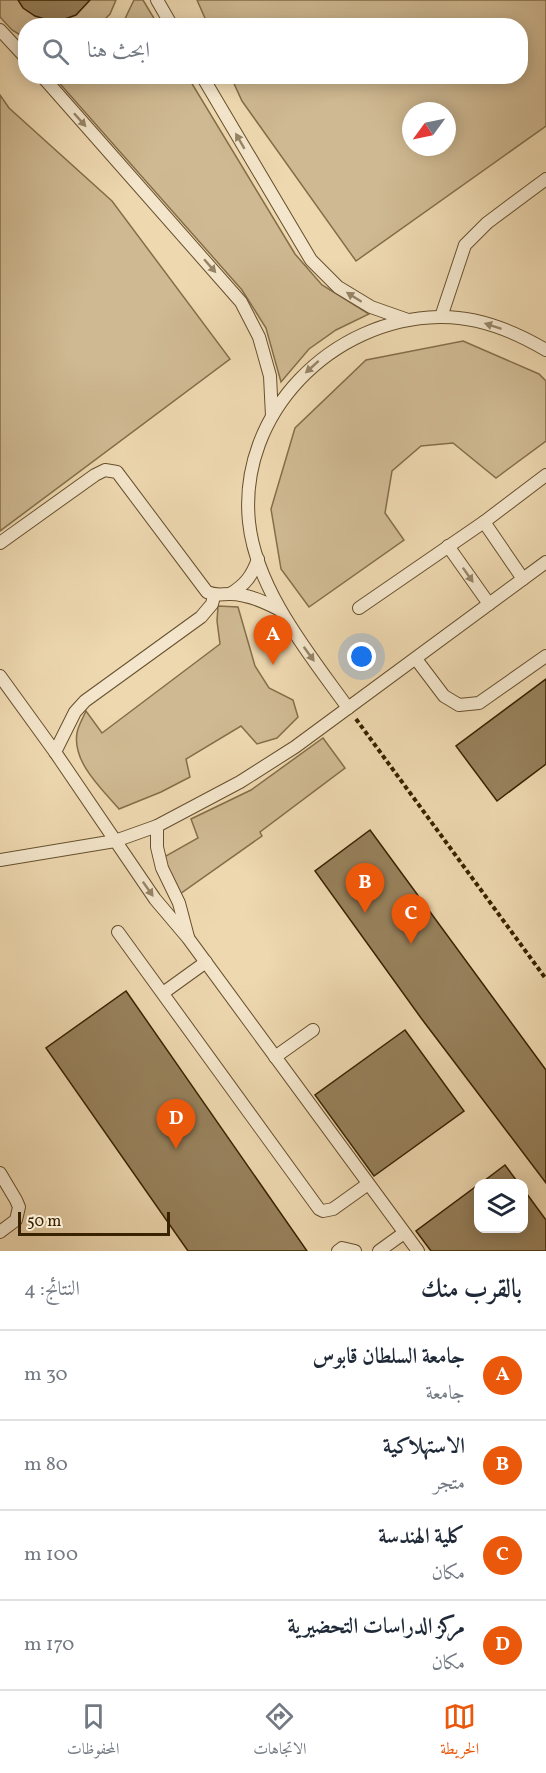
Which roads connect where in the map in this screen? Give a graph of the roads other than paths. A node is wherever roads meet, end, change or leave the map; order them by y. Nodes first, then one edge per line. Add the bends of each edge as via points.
1 (157, 0) edge
2 (167, 18) edge
3 (0, 30) edge
4 (18, 49) edge
5 (49, 84) edge
6 (207, 84) edge
7 (546, 179) edge
8 (441, 317) junction
9 (408, 320) junction
10 (546, 350) edge
11 (272, 416) junction
12 (546, 475) edge
13 (484, 522) junction
14 (0, 543) edge
15 (448, 546) junction
16 (258, 559) junction
17 (546, 562) edge
18 (524, 579) junction
19 (230, 594) junction
20 (214, 596) junction
21 (489, 604) junction
22 (359, 608) dead end
23 (280, 610) junction
24 (546, 656) edge
25 (416, 659) junction
26 (0, 676) edge
27 (348, 708) junction
28 (55, 752) junction
29 (157, 826) junction
30 (114, 841) junction
31 (0, 860) edge
32 (118, 932) dead end
33 (188, 938) junction
34 (206, 962) junction
35 (163, 993) junction
36 (313, 1030) dead end
37 (275, 1057) junction
38 (0, 1173) edge
39 (368, 1184) junction
40 (0, 1232) edge
41 (404, 1233) junction
42 (338, 1251) edge
43 (354, 1251) edge
44 (379, 1251) edge
45 (418, 1251) edge

1 - 2 lane
3 - 4 lane
5 -> 11 lane via 241,302 260,337 270,376
9 -> 6 lane via 371,307 338,287 311,260
7 - 8 lane via 487,223 465,245
8 - 9 lane
10 -> 8 lane via 519,334 485,323
9 -> 11 lane via 366,331 326,354 298,380
11 - 16 lane via 256,450 249,486 249,523
12 - 13 lane
13 - 15 lane
13 - 18 lane
14 - 20 lane via 94,475 105,470 117,472 207,592
15 -> 21 lane
15 - 22 lane
16 - 19 lane via 243,586
16 - 23 lane
17 - 18 lane
18 - 21 lane
19 - 20 lane
19 - 23 lane
20 - 28 lane via 201,617 80,706
21 - 25 lane
23 -> 27 lane
24 - 25 lane via 479,703 459,705 444,696
25 - 27 lane
26 - 28 lane
27 - 29 lane via 240,782
28 - 30 lane
29 - 30 lane
29 - 33 lane via 162,868 179,903
30 - 31 lane
30 -> 33 lane
32 - 35 lane
33 - 34 lane
34 - 35 lane
34 - 37 lane
35 - 39 lane via 319,1209 333,1209
36 - 37 lane
37 - 39 lane
38 - 40 lane via 19,1207 16,1220
39 - 41 lane
41 - 44 lane
41 - 45 lane
42 - 43 lane

